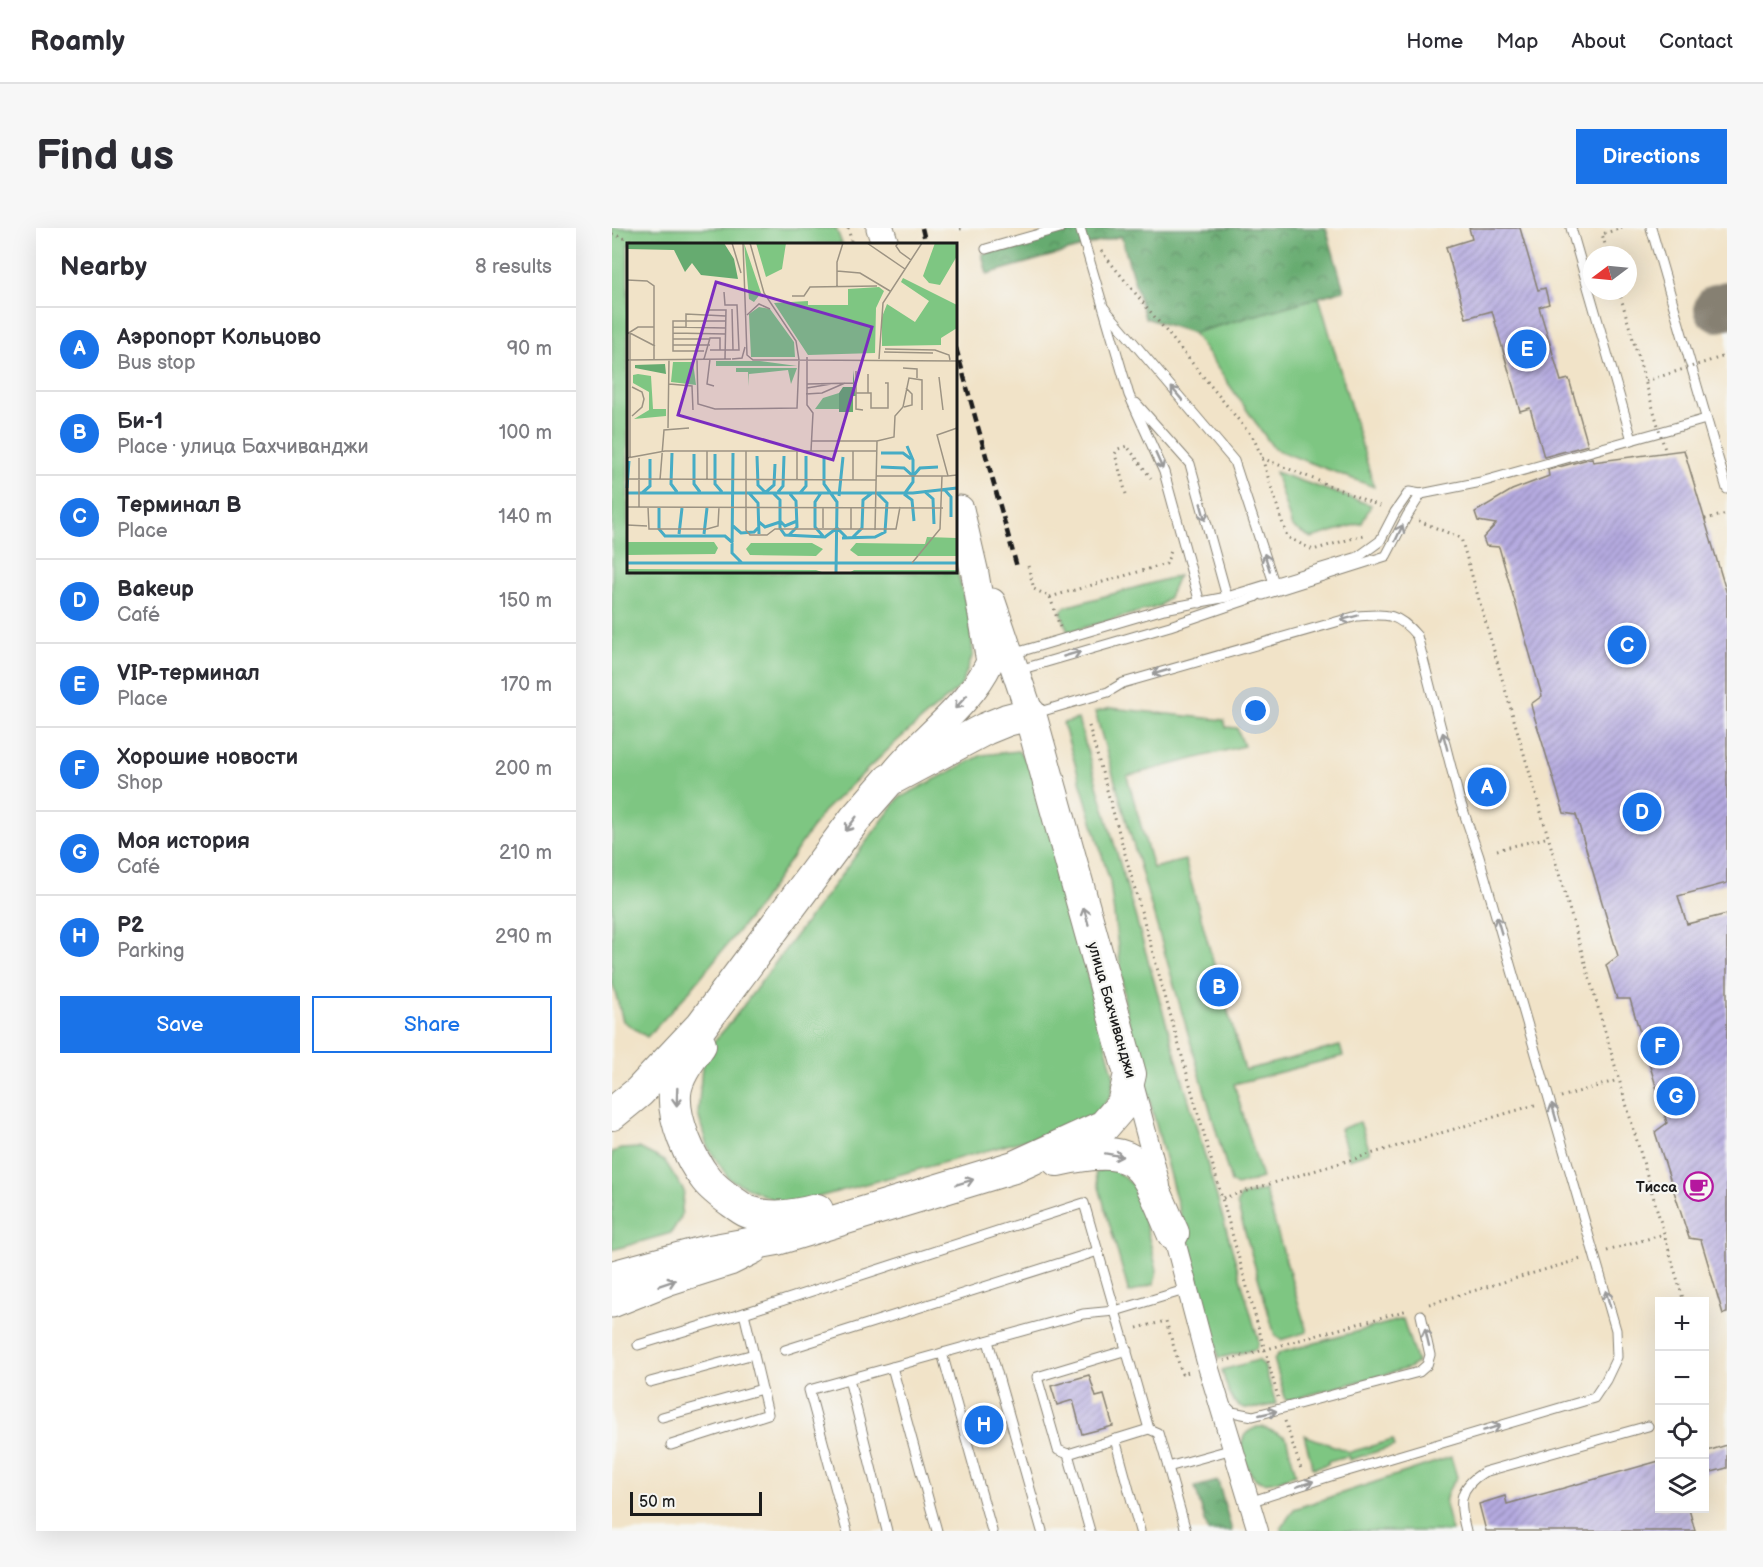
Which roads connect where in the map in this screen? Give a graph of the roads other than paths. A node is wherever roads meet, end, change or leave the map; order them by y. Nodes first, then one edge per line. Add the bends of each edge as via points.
1 (880, 228) edge
2 (1060, 228) edge
3 (1080, 228) edge
4 (1571, 228) edge
5 (1651, 228) edge
6 (885, 243) edge
7 (986, 249) dead end
8 (1104, 308) junction
9 (1129, 395) junction
10 (1706, 419) junction
11 (1632, 440) junction
12 (1727, 489) edge
13 (1421, 494) junction
14 (958, 501) edge
15 (1274, 583) junction
16 (1227, 597) junction
17 (1255, 597) junction
18 (1200, 603) junction
19 (1006, 663) junction
20 (1030, 714) junction
21 (889, 780) junction
22 (766, 938) junction
23 (1130, 1074) junction
24 (612, 1114) edge
25 (1014, 1167) junction
26 (915, 1197) junction
27 (1173, 1233) junction
28 (777, 1239) junction
29 (1098, 1251) junction
30 (612, 1277) edge
31 (1188, 1290) junction
32 (612, 1304) edge
33 (1115, 1311) junction
34 (1420, 1311) road end
35 (744, 1313) junction
36 (988, 1341) junction
37 (638, 1345) dead end
38 (785, 1350) dead end
39 (1127, 1350) junction
40 (942, 1353) junction
41 (754, 1354) junction
42 (892, 1367) junction
43 (849, 1379) junction
44 (650, 1382) dead end
45 (762, 1389) junction
46 (1218, 1396) junction
47 (662, 1417) dead end
48 (1648, 1426) dead end
49 (1149, 1429) junction
50 (1114, 1439) junction
51 (671, 1445) dead end
52 (1233, 1449) junction
53 (1068, 1454) junction
54 (1168, 1467) junction
55 (1250, 1502) junction
56 (847, 1531) edge
57 (887, 1531) edge
58 (937, 1531) edge
59 (992, 1531) edge
60 (1042, 1531) edge
61 (1090, 1531) edge
62 (1140, 1531) edge
63 (1186, 1531) edge
64 (1258, 1531) edge
65 (1466, 1531) edge

1 - 6 main road
2 - 7 lane
3 - 8 lane
4 - 11 lane
5 - 10 lane
8 - 9 lane
15 -> 8 lane via 1234,461
9 -> 16 lane via 1190,464
9 -> 18 lane via 1164,472
10 - 11 lane
10 - 12 lane
11 - 13 lane via 1481,482
13 - 15 lane via 1409,492 1380,541 1358,558
17 -> 13 lane via 1386,556
14 - 19 main road, улица Бахчиванджи
15 - 16 lane
15 - 17 lane
16 - 18 lane
19 -> 17 lane via 1170,626
18 - 19 lane via 1164,609
19 - 20 main road, улица Бахчиванджи
19 -> 21 main road via 984,675
20 - 21 highway via 985,729
23 -> 20 highway, улица Бахчиванджи
55 -> 20 lane via 1594,1398 1617,1356 1616,1330 1596,1255 1459,798 1417,636 1406,622 1386,614 1357,616
21 -> 22 highway
22 - 24 highway via 702,1025 639,1092
22 -> 26 highway via 748,978 685,1067 675,1093 678,1122 687,1149 706,1179 748,1212 772,1216 803,1214 852,1200
23 - 25 highway via 1123,1104 1104,1126
23 - 27 street, улица Бахчиванджи
26 -> 25 highway
25 -> 27 highway via 1103,1153 1125,1157 1139,1164 1150,1179
26 - 28 highway
27 - 31 street, улица Бахчиванджи
28 - 30 highway via 704,1252
32 -> 28 main road via 730,1262
29 - 33 lane
29 - 35 lane via 1083,1203
29 - 38 lane
31 - 33 lane
31 - 46 street, улица Бахчиванджи
33 - 36 lane via 1083,1314
33 - 39 lane
46 -> 34 lane via 1232,1412 1246,1416 1282,1410 1419,1372 1430,1355
35 - 37 lane
35 - 41 lane
36 - 40 lane
36 - 60 lane
39 - 49 lane
39 - 53 lane via 1036,1377 1058,1450
40 - 42 lane
40 - 59 lane
41 - 44 lane
41 - 45 lane
42 - 43 lane
42 - 58 lane
43 - 56 lane via 809,1390
43 - 57 lane
45 - 47 lane
45 - 51 lane via 768,1414
46 - 52 street, улица Бахчиванджи
48 - 65 lane via 1484,1472 1463,1493
49 - 50 lane
49 - 54 lane via 1158,1433
50 - 53 lane
50 - 62 lane
52 - 54 lane
52 - 55 street, улица Бахчиванджи
53 - 61 lane
54 - 63 lane
55 - 64 street, улица Бахчиванджи

